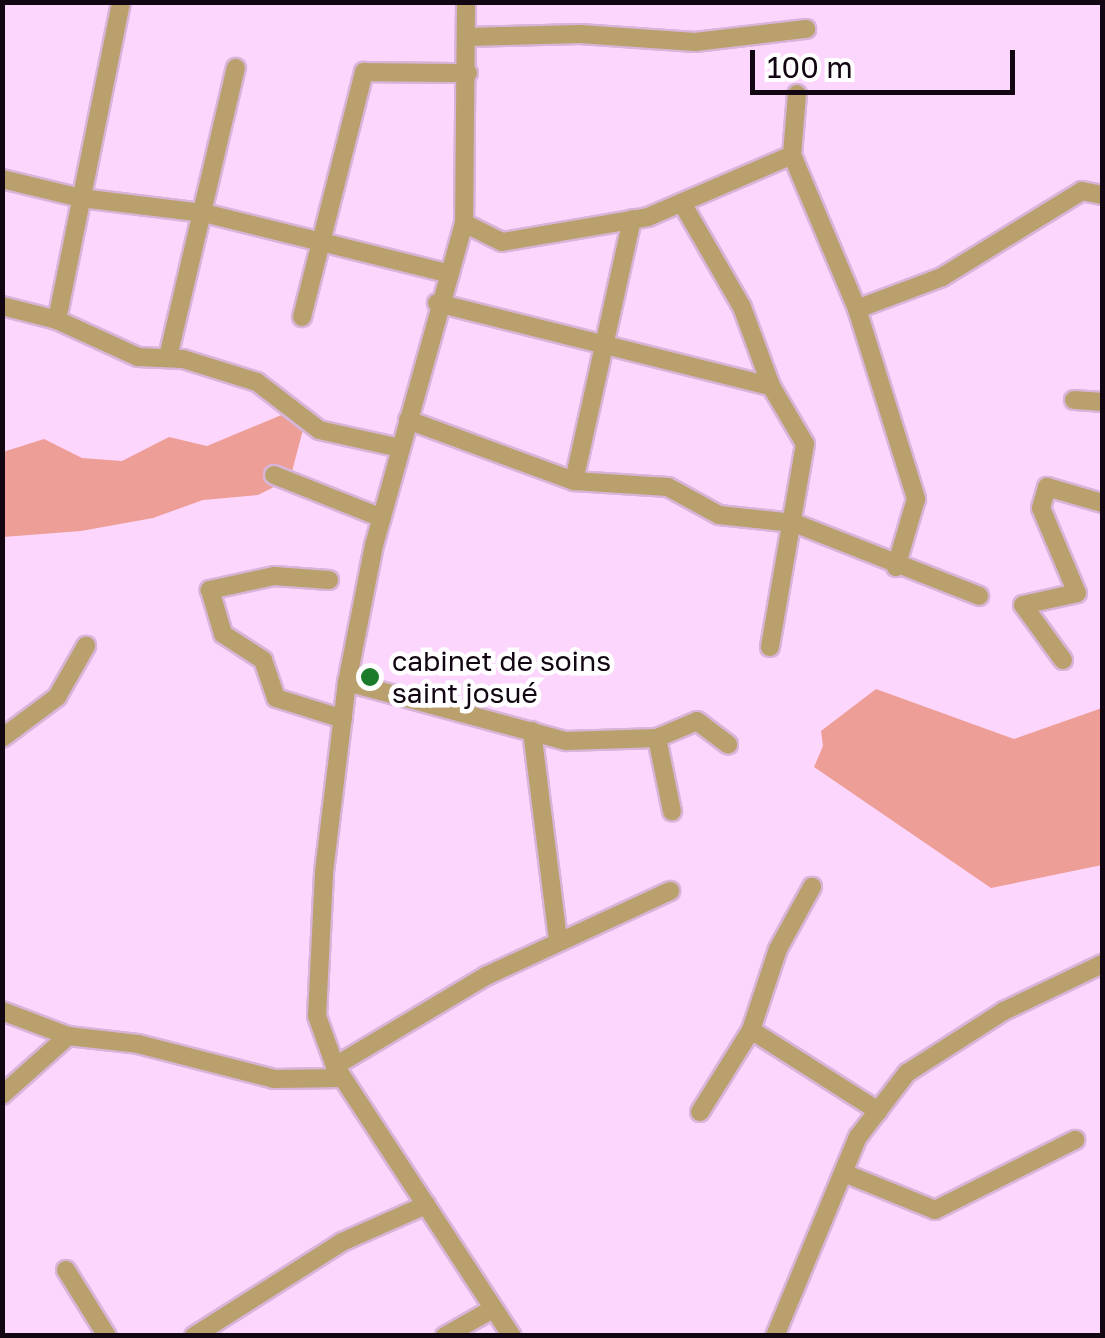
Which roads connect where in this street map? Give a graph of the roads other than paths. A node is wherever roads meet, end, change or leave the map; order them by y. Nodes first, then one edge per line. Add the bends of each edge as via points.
1 (466, 2) edge
2 (122, 4) edge
3 (806, 28) dead end
4 (466, 37) junction
5 (236, 68) dead end
6 (468, 73) junction
7 (797, 94) dead end
8 (792, 155) junction
9 (2, 178) edge
10 (1102, 195) edge
11 (81, 198) junction
12 (682, 203) junction
13 (204, 213) junction
14 (632, 219) junction
15 (464, 223) junction
16 (319, 242) junction
17 (450, 274) junction
18 (437, 303) junction
19 (2, 306) edge
20 (856, 309) junction
21 (302, 317) dead end
22 (57, 320) junction
23 (605, 345) junction
24 (168, 358) junction
25 (771, 386) junction
26 (1074, 400) dead end
27 (1102, 402) edge
28 (408, 420) junction
29 (400, 448) junction
30 (274, 475) dead end
31 (574, 481) junction
32 (1102, 503) edge
33 (382, 518) junction
34 (794, 523) junction
35 (896, 567) junction
36 (329, 580) dead end
37 (979, 596) dead end
38 (86, 646) dead end
39 (770, 647) dead end
40 (1063, 660) dead end
41 (347, 682) junction
42 (343, 719) junction
43 (532, 731) junction
44 (2, 738) edge
45 (657, 738) junction
46 (728, 744) dead end
47 (672, 810) dead end
48 (812, 887) dead end
49 (670, 891) dead end
50 (558, 941) junction
51 (1102, 964) edge
52 (2, 1011) edge
53 (751, 1030) junction
54 (68, 1036) junction
55 (338, 1072) junction
56 (2, 1095) edge
57 (878, 1111) junction
58 (700, 1112) dead end
59 (1074, 1140) dead end
60 (844, 1173) junction
61 (426, 1206) junction
62 (66, 1270) dead end
63 (491, 1310) junction
64 (107, 1336) edge
65 (194, 1336) edge
66 (445, 1336) edge
67 (512, 1336) edge
68 (774, 1336) edge

1 - 4 street
2 - 11 street
3 - 4 street via 695,42 580,34
4 - 6 street
5 - 13 street
6 - 15 street
6 - 16 street via 364,72
7 - 8 street
8 - 12 street
8 - 20 street
9 - 11 street
10 - 20 street via 1082,191 942,278
11 - 13 street
11 - 22 street
12 - 14 street
12 - 25 street via 742,307
13 - 16 street
13 - 24 street
14 - 15 street via 502,242
14 - 23 street
15 - 17 street
16 - 17 street
16 - 21 street
17 - 18 street
18 - 23 street
18 - 28 street
19 - 22 street
20 - 35 street via 916,500
22 - 24 street via 138,357
23 - 25 street
23 - 31 street
24 - 29 street via 258,382 319,430
25 - 34 street via 805,444
26 - 27 street
28 - 29 street
28 - 31 street
29 - 33 street
30 - 33 street
31 - 34 street via 668,487 719,515
32 - 40 street via 1048,487 1040,508 1078,593 1023,605
33 - 41 street
34 - 35 street
34 - 39 street
35 - 37 street
36 - 42 street via 274,576 210,590 223,634 263,660 276,698
38 - 44 street via 56,697
41 - 42 street
41 - 43 street
42 - 55 street via 316,970 317,1016
43 - 45 street via 566,741
43 - 50 street
45 - 46 street via 697,722
45 - 47 street
48 - 53 street via 778,950
49 - 50 street
50 - 55 street
51 - 57 street via 1004,1012 907,1073
52 - 54 street
53 - 57 street
53 - 58 street
54 - 55 street via 138,1044 274,1079
54 - 56 street
55 - 61 street
57 - 60 street
59 - 60 street via 934,1210
60 - 68 street
61 - 63 street
61 - 65 street via 342,1242
62 - 64 street
63 - 66 street
63 - 67 street

